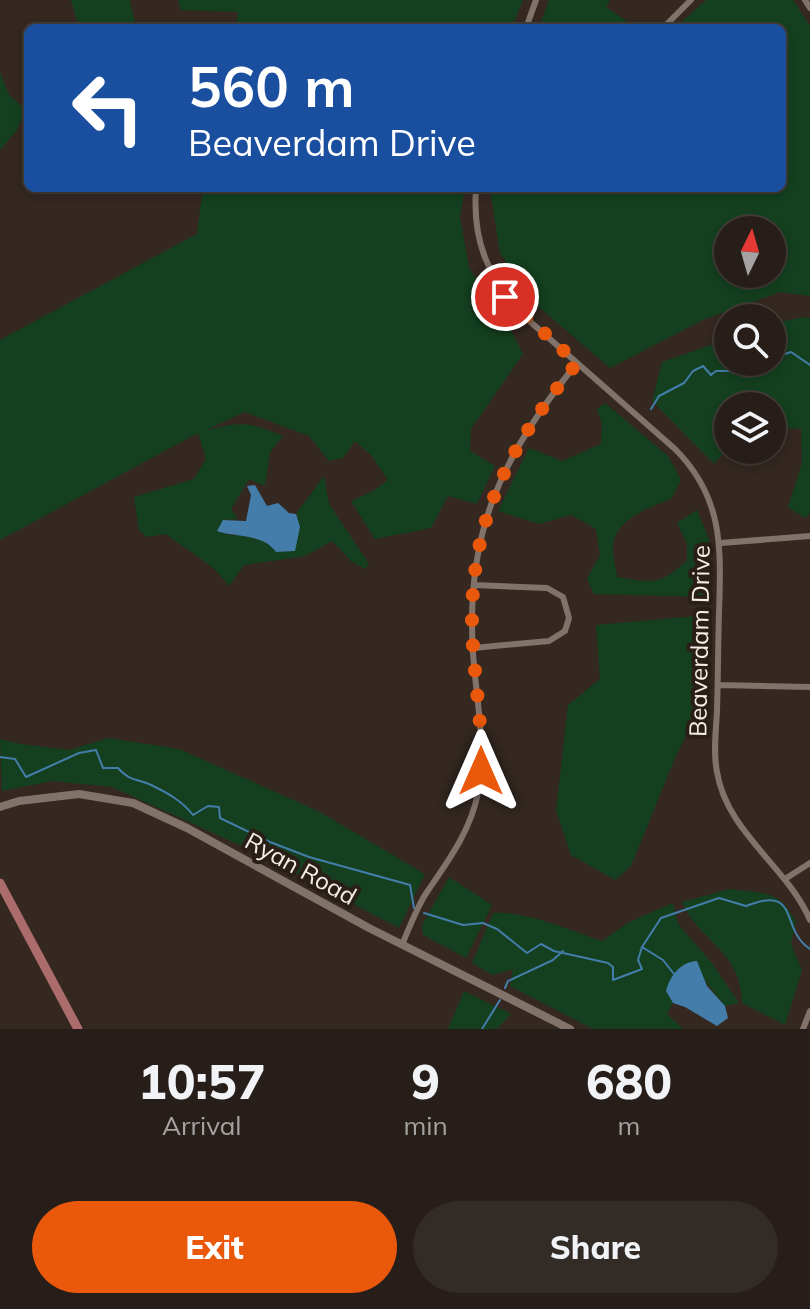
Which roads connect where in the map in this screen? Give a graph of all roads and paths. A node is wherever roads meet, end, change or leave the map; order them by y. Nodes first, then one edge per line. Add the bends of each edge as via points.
1 (536, 0) edge
2 (691, 0) edge
3 (805, 0) edge
4 (810, 8) edge
5 (527, 24) edge
6 (667, 24) edge
7 (476, 192) edge
8 (577, 363) junction
9 (810, 536) edge
10 (721, 543) junction
11 (474, 585) junction
12 (473, 648) junction
13 (718, 685) junction
14 (810, 687) edge
15 (0, 807) edge
16 (810, 863) edge
17 (785, 879) junction
18 (0, 883) edge
19 (810, 920) edge
20 (402, 945) junction
21 (810, 1011) edge
22 (78, 1029) edge
23 (570, 1029) edge
24 (803, 1029) edge

1 - 5 street
2 - 6 street
3 - 4 street
7 - 8 street, Beaverdam Drive via 478,235 491,275 526,318
8 - 10 street, Beaverdam Drive via 691,465 709,499
8 - 11 street via 527,428 507,465 484,526
9 - 10 street
10 - 13 street, Beaverdam Drive
11 - 12 street
11 - 12 street via 547,588 563,597 569,618 565,631 549,641
12 - 20 street via 482,749 478,792 465,834 424,897
13 - 14 street
13 - 17 street, Beaverdam Drive via 715,753 721,793 745,832
15 - 20 main road, Ryan Road via 79,794 133,803
16 - 17 street
17 - 19 street, Beaverdam Drive
18 - 22 main road
20 - 23 main road, Ryan Road
21 - 24 street

